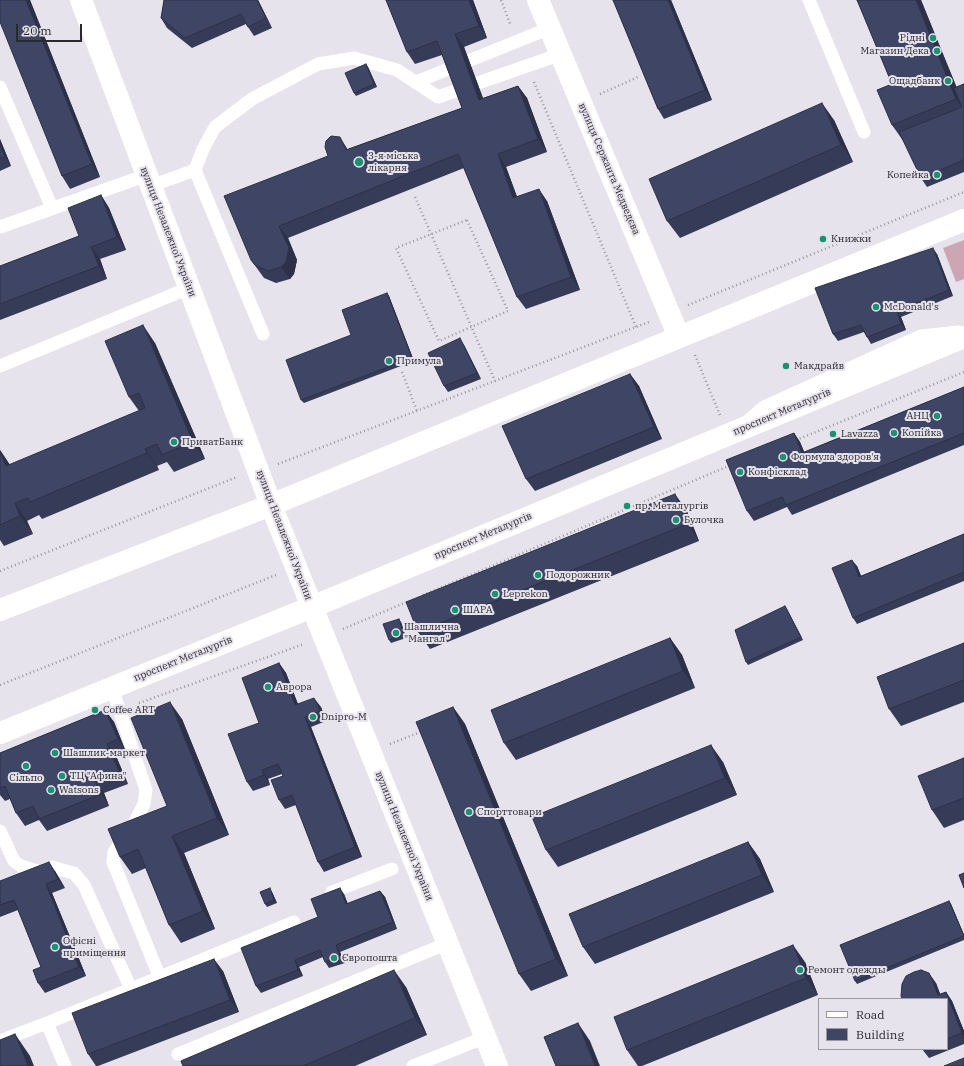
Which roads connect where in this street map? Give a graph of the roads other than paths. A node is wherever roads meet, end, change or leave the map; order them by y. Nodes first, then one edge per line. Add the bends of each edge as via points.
1 (81, 0) edge
2 (538, 0) edge
3 (809, 0) edge
4 (550, 28) junction
5 (561, 54) junction
6 (416, 82) junction
7 (0, 87) edge
8 (864, 132) dead end
9 (195, 170) junction
10 (149, 180) junction
11 (52, 208) junction
12 (964, 220) edge
13 (0, 227) edge
14 (189, 288) junction
15 (964, 332) edge
16 (263, 334) dead end
17 (964, 336) edge
18 (687, 345) junction
19 (0, 366) edge
20 (726, 424) junction
21 (271, 505) junction
22 (312, 607) junction
23 (0, 610) edge
24 (112, 688) junction
25 (0, 733) edge
26 (0, 831) edge
27 (392, 869) dead end
28 (332, 892) edge
29 (294, 922) dead end
30 (448, 943) junction
31 (160, 978) junction
32 (131, 989) junction
33 (47, 1023) junction
34 (486, 1037) junction
35 (0, 1041) edge
36 (178, 1054) dead end
37 (65, 1066) edge
38 (413, 1066) edge
39 (497, 1066) edge

1 - 10 main road, вулиця Незалежної України
2 - 4 main road, вулиця Сержанта Медведєва
3 - 8 lane
4 - 5 main road, вулиця Сержанта Медведєва
4 - 6 lane
5 - 6 lane via 438,97
5 - 18 main road, вулиця Сержанта Медведєва
6 - 9 lane via 397,70 354,58 318,64 252,99 216,127 203,149
7 - 11 lane
9 - 10 lane
9 - 16 lane
10 - 11 lane
10 - 14 main road, вулиця Незалежної України
11 - 13 lane
12 - 18 main road
14 - 19 lane
14 - 21 main road, вулиця Незалежної України
15 - 20 lane via 921,336
17 - 20 main road, проспект Металургів
18 - 21 main road
20 - 22 main road, проспект Металургів
21 - 22 main road, вулиця Незалежної України
21 - 23 main road
22 - 24 main road, проспект Металургів
22 - 30 main road, вулиця Незалежної України
24 - 25 main road, проспект Металургів
24 - 31 lane via 146,790 144,804 134,824 114,852 113,862
26 - 32 lane via 14,861 21,866 41,872 52,867 74,873 84,885
27 - 28 lane
29 - 31 lane
30 - 34 main road, вулиця Незалежної України
30 - 36 lane
31 - 32 lane
32 - 33 lane
33 - 35 lane
33 - 37 lane
34 - 38 lane
34 - 39 main road, вулиця Незалежної України

